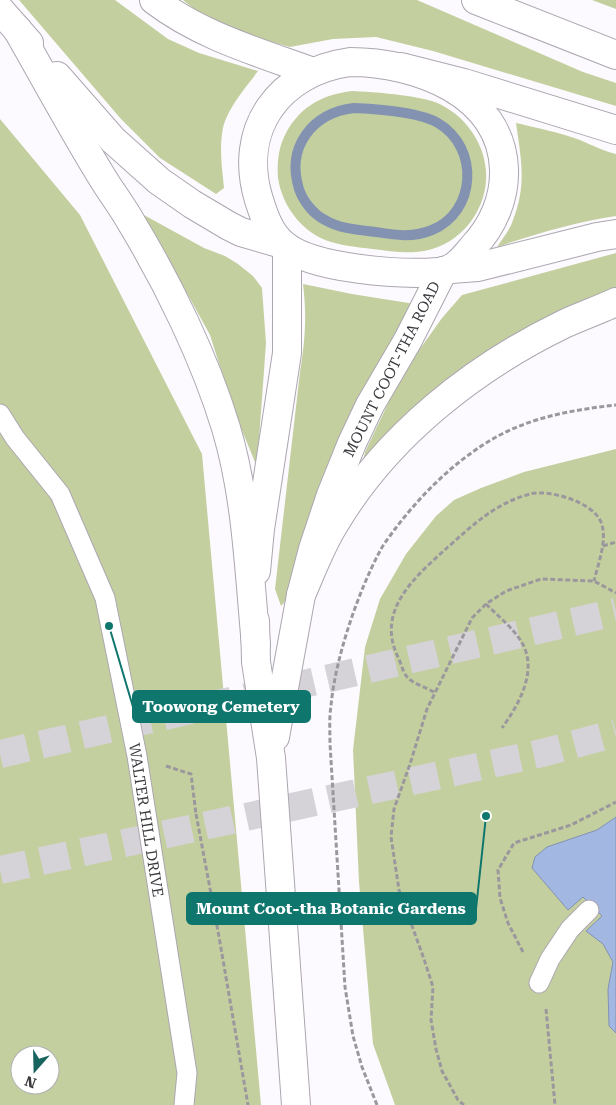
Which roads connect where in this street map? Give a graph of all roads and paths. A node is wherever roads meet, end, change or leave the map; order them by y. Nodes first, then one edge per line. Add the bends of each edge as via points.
1 (154, 0) edge
2 (476, 0) edge
3 (8, 20) edge
4 (616, 55) edge
5 (402, 67) junction
6 (313, 72) junction
7 (616, 130) edge
8 (616, 234) edge
9 (284, 246) junction
10 (447, 270) junction
11 (616, 302) edge
12 (616, 405) edge
13 (0, 414) edge
14 (616, 542) edge
15 (603, 546) junction
16 (594, 581) junction
17 (616, 592) edge
18 (301, 594) junction
19 (486, 604) junction
20 (256, 645) junction
21 (434, 692) junction
22 (502, 728) dead end
23 (137, 756) junction
24 (271, 758) junction
25 (589, 910) dead end
26 (539, 982) dead end
27 (184, 1105) edge
28 (248, 1105) edge
29 (296, 1105) edge
30 (377, 1105) edge
31 (464, 1105) edge

1 - 6 main road via 176,16 226,42
2 - 4 main road
3 - 9 main road via 113,140 159,181 229,226
3 - 20 main road via 150,255 189,333 213,391 226,428 238,486
5 - 6 main road via 350,62
5 - 7 main road
5 - 10 main road, MOUNT COOT-THA ROAD via 448,86 475,104 496,134 503,155 504,184 496,213 483,236
6 - 9 main road via 295,82 272,104 255,140 256,192 270,228
8 - 10 main road via 478,267
9 - 10 main road via 317,260 366,270 396,273
9 - 20 main road via 287,353 257,556 254,598
10 - 18 main road, MOUNT COOT-THA ROAD via 370,404 352,443 331,495
11 - 18 main road via 564,324 506,356 458,388 414,426 372,470 347,503
12 - 30 path via 547,416 487,442 464,458 410,510 380,549 358,600 334,684 330,706 330,744 345,987 353,1036
13 - 23 lane, WALTER HILL DRIVE via 60,494 105,598
14 - 15 path
15 - 16 path
15 - 21 path via 600,522 591,511 568,498 545,492 502,504 476,522 400,597 391,619 393,647 407,678
16 - 17 path
16 - 19 path via 541,580 506,591
18 - 24 main road, MOUNT COOT-THA ROAD
19 - 21 path via 472,618
19 - 22 path via 512,628 522,643 529,664 524,691
20 - 24 main road, MOUNT COOT-THA ROAD
21 - 31 path via 394,809 391,838 400,890 433,987 431,1020 442,1071
23 - 27 lane, WALTER HILL DRIVE via 187,1073
23 - 28 path, bridge via 191,774
24 - 29 main road, MOUNT COOT-THA ROAD
25 - 26 lane via 570,928

